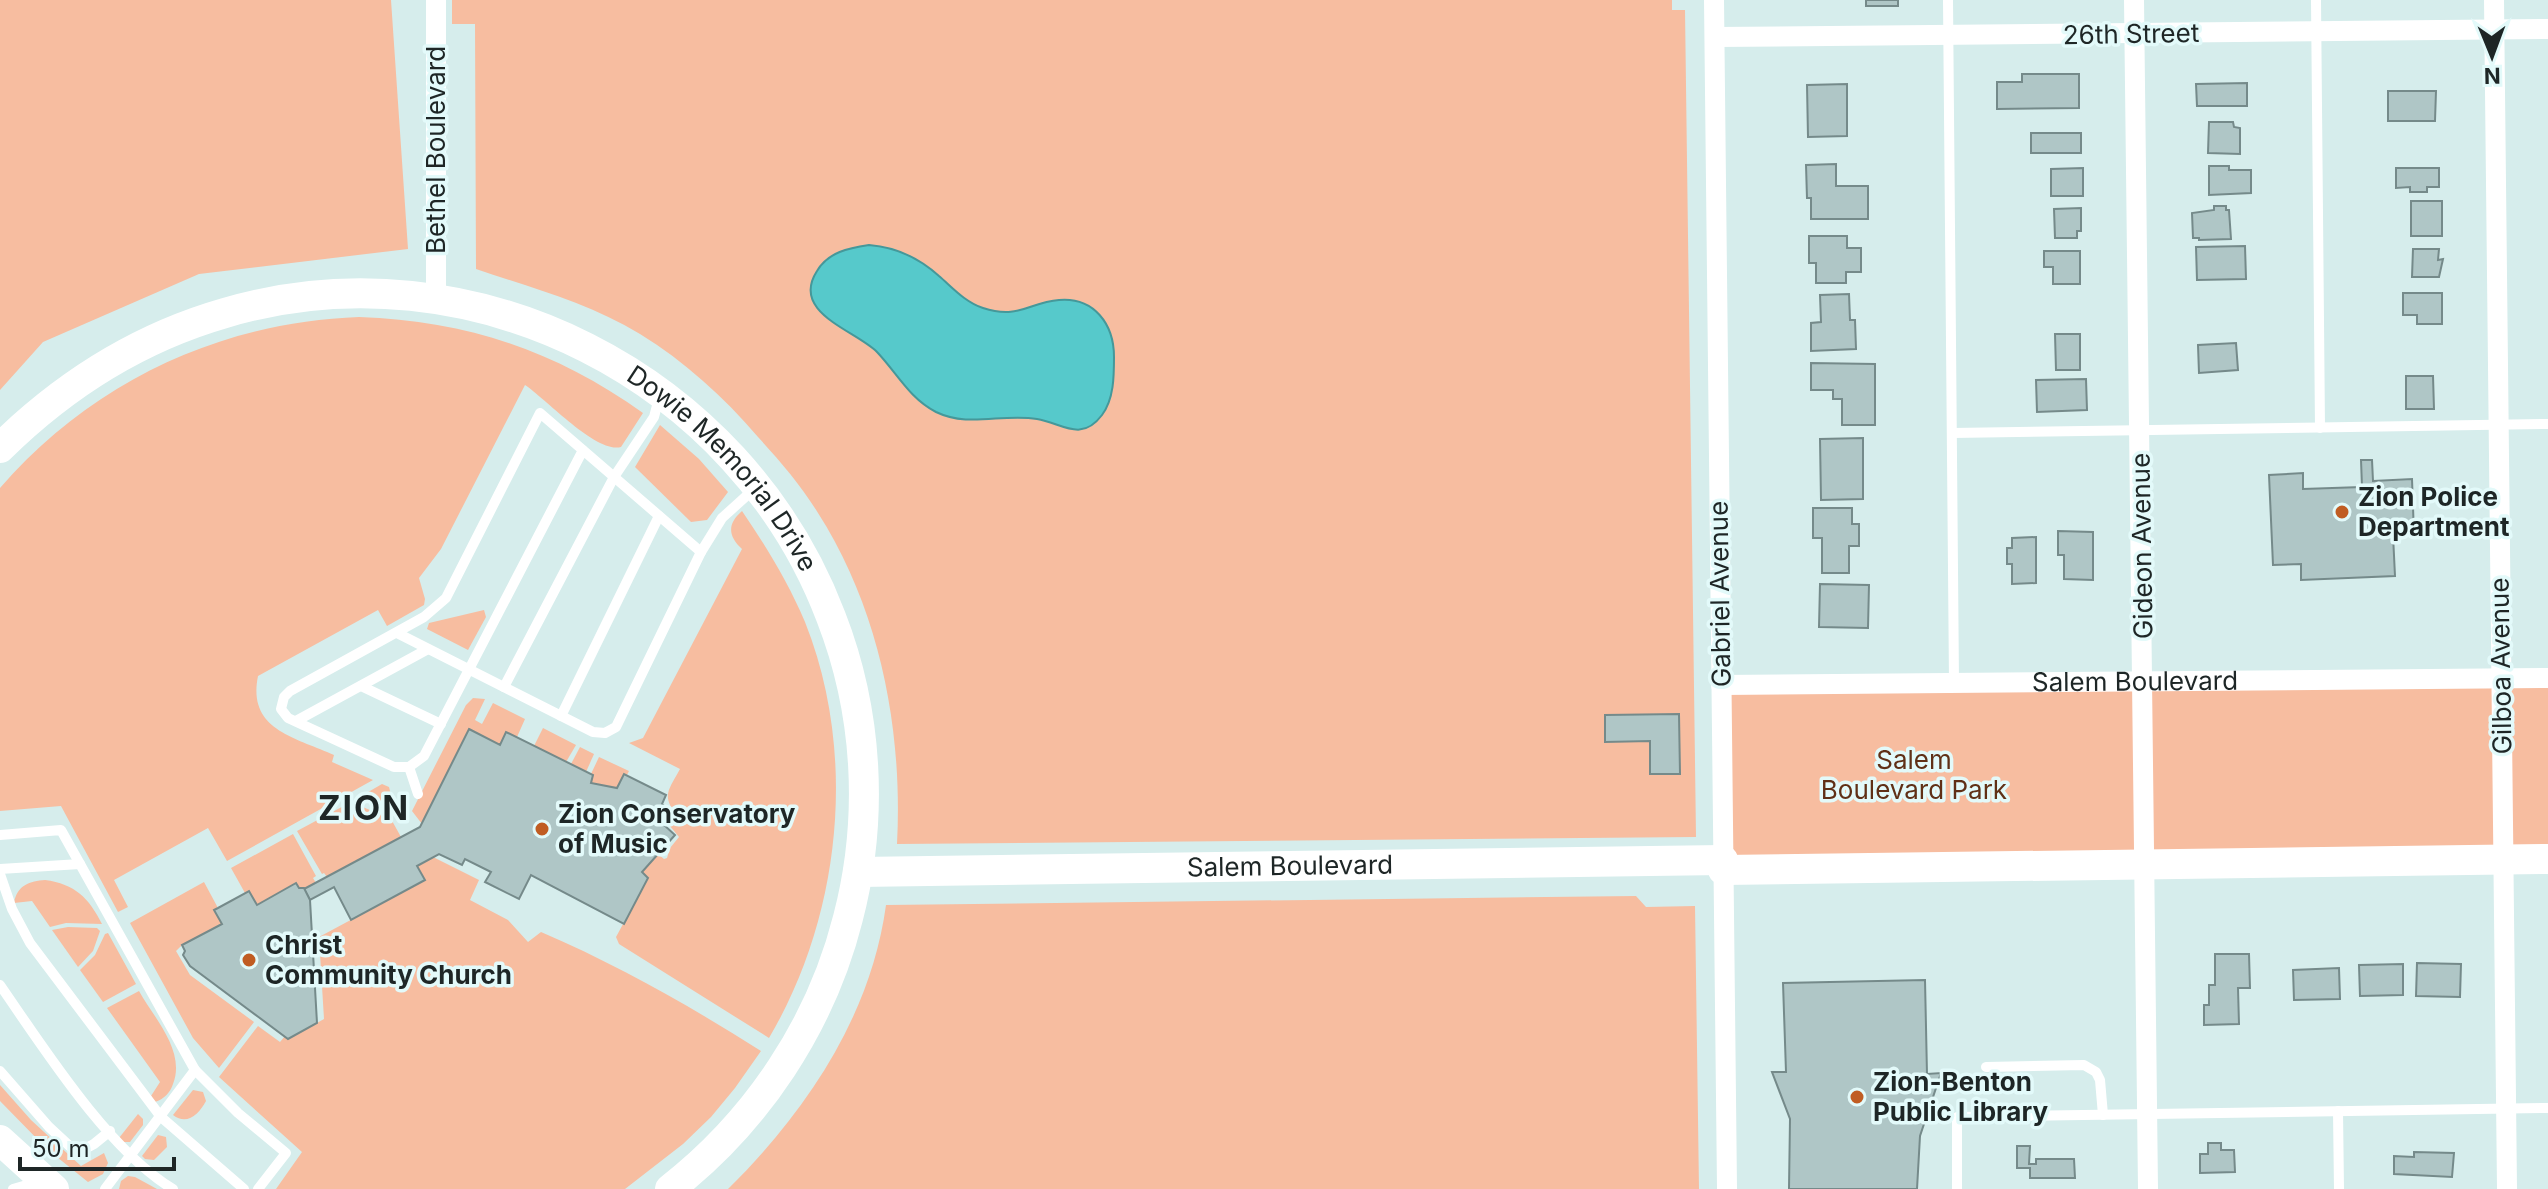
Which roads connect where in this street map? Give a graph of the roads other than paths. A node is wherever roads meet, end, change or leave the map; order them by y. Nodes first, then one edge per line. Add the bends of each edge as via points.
1 (436, 0) edge
2 (1714, 0) edge
3 (1948, 0) edge
4 (2134, 0) edge
5 (2316, 0) edge
6 (2494, 0) edge
7 (2548, 29) edge
8 (2494, 30) junction
9 (2317, 32) junction
10 (2135, 33) junction
11 (1949, 35) junction
12 (1715, 37) junction
13 (436, 299) junction
14 (661, 392) junction
15 (2548, 424) edge
16 (2498, 425) junction
17 (2320, 428) junction
18 (2141, 430) junction
19 (1952, 433) junction
20 (0, 448) edge
21 (583, 450) junction
22 (614, 477) junction
23 (758, 486) junction
24 (659, 516) junction
25 (701, 552) junction
26 (397, 633) junction
27 (428, 649) junction
28 (469, 669) junction
29 (2501, 678) junction
30 (2548, 678) edge
31 (2144, 681) junction
32 (1954, 683) junction
33 (1721, 685) junction
34 (361, 686) junction
35 (504, 687) junction
36 (561, 716) junction
37 (296, 721) junction
38 (441, 724) junction
39 (409, 767) junction
40 (418, 794) dead end
41 (0, 835) edge
42 (2548, 859) edge
43 (2503, 860) junction
44 (80, 864) junction
45 (1723, 865) junction
46 (2146, 865) junction
47 (0, 872) edge
48 (858, 872) junction
49 (0, 985) edge
50 (1986, 1067) dead end
51 (195, 1070) junction
52 (0, 1071) edge
53 (2506, 1108) junction
54 (2548, 1108) edge
55 (2338, 1111) junction
56 (2148, 1114) junction
57 (2103, 1115) junction
58 (161, 1117) junction
59 (110, 1131) junction
60 (0, 1140) edge
61 (131, 1155) junction
62 (48, 1184) edge
63 (13, 1189) edge
64 (105, 1189) edge
65 (173, 1189) edge
66 (244, 1189) edge
67 (258, 1189) edge
68 (670, 1189) edge
69 (1727, 1189) edge
70 (1957, 1189) edge
71 (2148, 1189) edge
72 (2339, 1189) edge
73 (2507, 1189) edge

1 - 13 street, Bethel Boulevard
2 - 12 street, Gabriel Avenue
3 - 11 lane
4 - 10 street, Gideon Avenue
5 - 9 lane
6 - 8 street, Gilboa Avenue
7 - 8 street, 26th Street
8 - 9 street, 26th Street
8 - 16 street, Gilboa Avenue
9 - 10 street, 26th Street
9 - 17 lane
10 - 11 street, 26th Street
10 - 18 street, Gideon Avenue
11 - 12 street, 26th Street
11 - 19 lane
12 - 33 street, Gabriel Avenue
13 - 14 street, Dowie Memorial Drive via 555,332
13 - 20 street, Dowie Memorial Drive via 315,296 199,321 91,372
14 - 22 lane via 654,417
14 - 23 street, Dowie Memorial Drive via 723,445
15 - 16 lane
16 - 17 lane
16 - 29 street, Gilboa Avenue
17 - 18 lane
18 - 19 lane
18 - 31 street, Gideon Avenue
19 - 32 lane
21 - 22 lane
21 - 26 lane via 540,413 446,598
21 - 28 lane
22 - 24 lane
22 - 35 lane
23 - 25 lane via 722,518
23 - 48 street, Dowie Memorial Drive via 810,568 845,659 864,768
24 - 25 lane
24 - 36 lane
25 - 36 lane via 616,727 599,733
26 - 27 lane
26 - 37 lane via 286,693 281,709
27 - 28 lane
27 - 34 lane
28 - 35 lane
28 - 38 lane
29 - 30 street, Salem Boulevard
29 - 31 street, Salem Boulevard
29 - 43 street, Gilboa Avenue
31 - 32 street, Salem Boulevard
31 - 46 street, Gideon Avenue
32 - 33 street, Salem Boulevard
33 - 45 street, Gabriel Avenue
34 - 37 lane
34 - 38 lane
35 - 36 lane
37 - 39 lane via 394,767
38 - 39 lane via 424,756
39 - 40 lane
41 - 44 lane via 61,830
42 - 43 street, Salem Boulevard
43 - 46 street, Salem Boulevard
43 - 53 street, Gilboa Avenue
44 - 47 lane
44 - 51 lane
45 - 46 street, Salem Boulevard
45 - 48 street, Salem Boulevard
45 - 69 street, Gabriel Avenue
46 - 56 street, Gideon Avenue
47 - 58 lane via 27,938
48 - 68 street, Dowie Memorial Drive via 833,967 791,1054 732,1132
49 - 59 lane
50 - 57 lane via 2084,1065 2100,1080
51 - 58 lane
51 - 67 lane via 286,1153
52 - 59 lane via 77,1153
53 - 54 lane
53 - 55 lane
53 - 73 street, Gilboa Avenue
55 - 56 lane
55 - 72 lane
56 - 57 lane
56 - 71 street, Gideon Avenue
57 - 70 lane via 1957,1117
58 - 61 lane
58 - 66 lane
59 - 61 lane
60 - 62 street
61 - 64 lane
61 - 65 lane
62 - 63 lane

